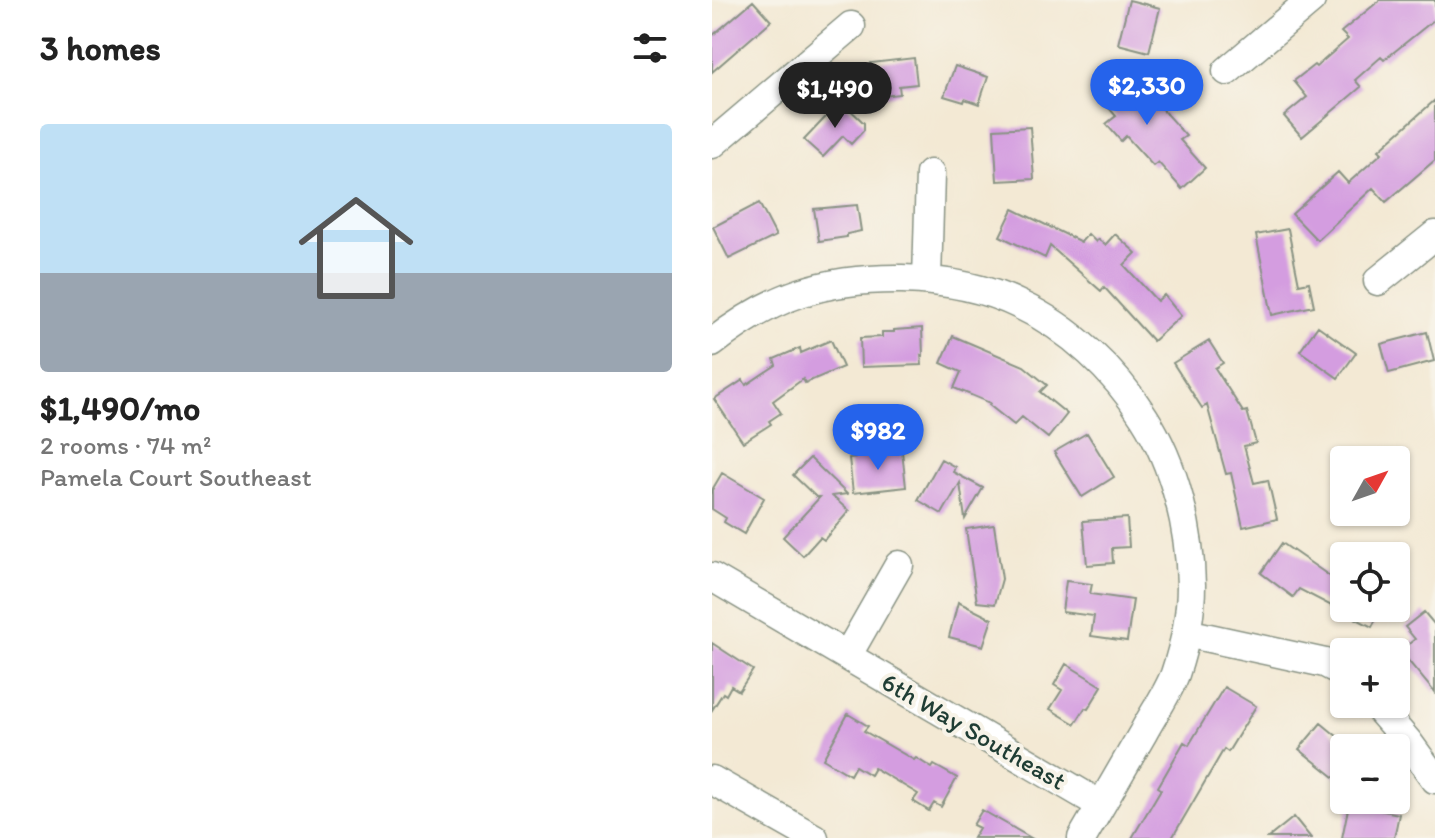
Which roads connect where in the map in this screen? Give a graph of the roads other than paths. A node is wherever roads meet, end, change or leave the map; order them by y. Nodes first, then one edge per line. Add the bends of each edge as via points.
1 (1311, 0) edge
2 (851, 26) dead end
3 (1227, 71) dead end
4 (712, 144) edge
5 (930, 174) dead end
6 (1435, 235) edge
7 (927, 280) junction
8 (1378, 281) dead end
9 (712, 343) edge
10 (899, 565) dead end
11 (712, 577) edge
12 (1186, 633) junction
13 (847, 656) junction
14 (1330, 666) edge
15 (1387, 718) edge
16 (1435, 779) edge
17 (712, 780) edge
18 (1101, 805) junction
19 (814, 838) edge
20 (1082, 838) edge

1 - 3 street
2 - 4 street
5 - 7 street
6 - 8 street
7 - 9 street via 868,279 820,286 780,300
7 - 12 street via 997,296 1055,325 1118,382 1145,418 1173,481 1188,544
10 - 13 street
11 - 13 street, 6th Way Southeast
12 - 14 street
12 - 18 street via 1174,676
13 - 18 street, 6th Way Southeast
15 - 16 street
17 - 19 street
18 - 20 street

